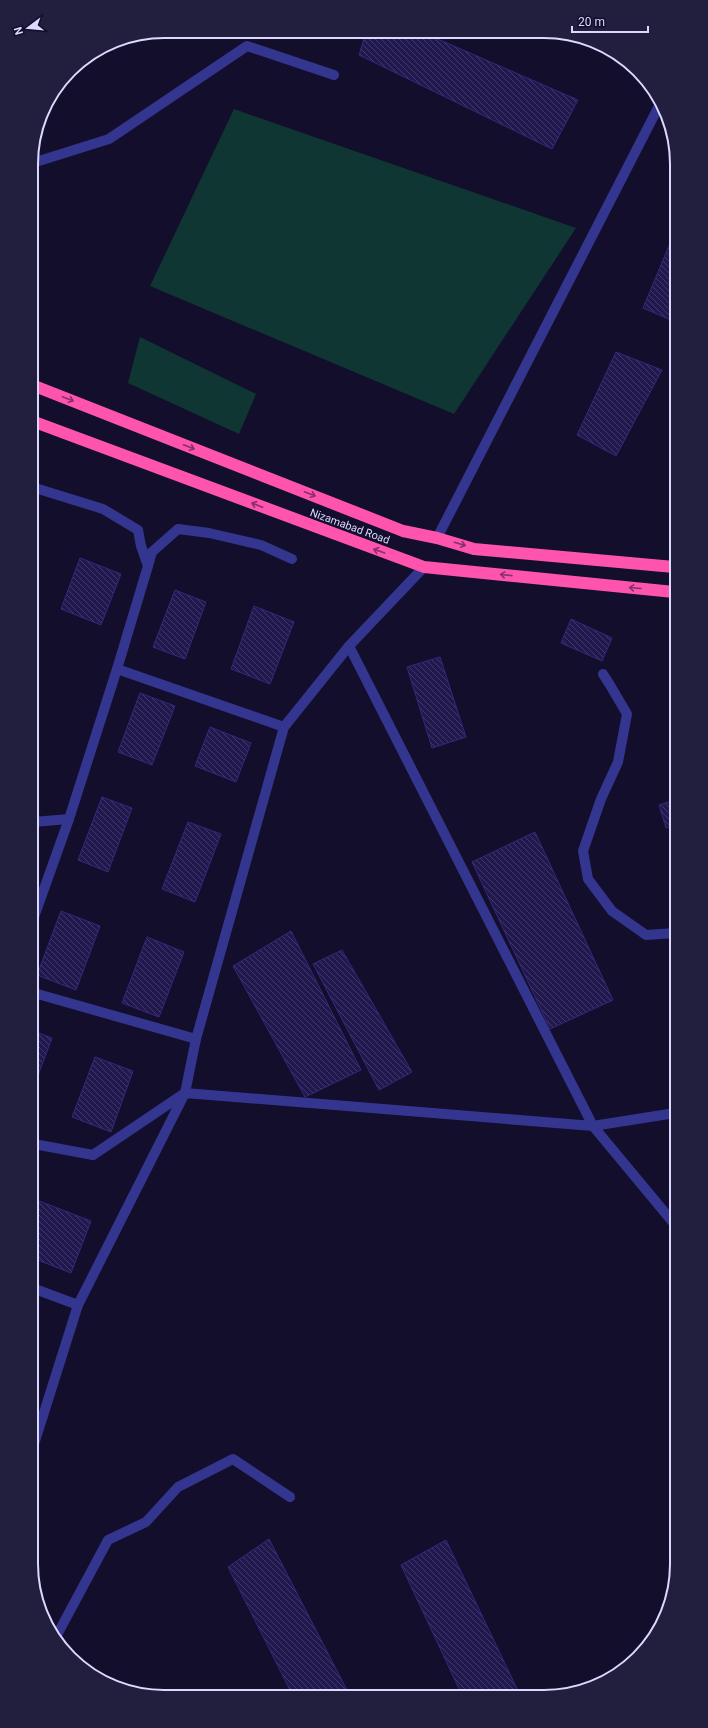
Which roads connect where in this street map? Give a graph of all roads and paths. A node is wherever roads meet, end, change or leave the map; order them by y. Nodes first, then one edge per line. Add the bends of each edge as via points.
1 (334, 75) dead end
2 (657, 109) edge
3 (38, 159) edge
4 (38, 387) edge
5 (38, 423) edge
6 (38, 489) edge
7 (437, 538) junction
8 (292, 559) dead end
9 (148, 566) junction
10 (424, 567) junction
11 (670, 567) edge
12 (670, 592) edge
13 (349, 646) junction
14 (118, 669) junction
15 (603, 674) dead end
16 (284, 727) junction
17 (69, 819) junction
18 (38, 822) edge
19 (38, 906) edge
20 (670, 933) edge
21 (38, 994) edge
22 (196, 1040) junction
23 (185, 1093) junction
24 (670, 1113) edge
25 (593, 1126) junction
26 (38, 1145) edge
27 (670, 1219) edge
28 (38, 1290) edge
29 (78, 1305) junction
30 (38, 1432) edge
31 (290, 1497) dead end
32 (58, 1632) edge

1 - 3 street via 247,46 109,139
2 - 7 street
4 -> 7 highway via 403,531
10 -> 5 highway, Nizamabad Road
6 - 9 street via 103,509 138,530
7 -> 11 highway via 474,548
8 - 9 street via 260,545 209,533 178,529 152,552
9 - 14 street
12 -> 10 highway, Nizamabad Road
10 - 13 street
13 - 16 street
13 - 25 street
14 - 16 street
14 - 17 street
15 - 20 street via 627,714 618,762 601,799 583,851 588,879 612,911 646,935
16 - 22 street
17 - 18 street
17 - 19 street
21 - 22 street
22 - 23 street
23 - 25 street
23 - 26 street via 93,1155
23 - 29 street
24 - 25 street
25 - 27 street
28 - 29 street
29 - 30 street
31 - 32 street via 233,1459 178,1487 146,1522 108,1540

